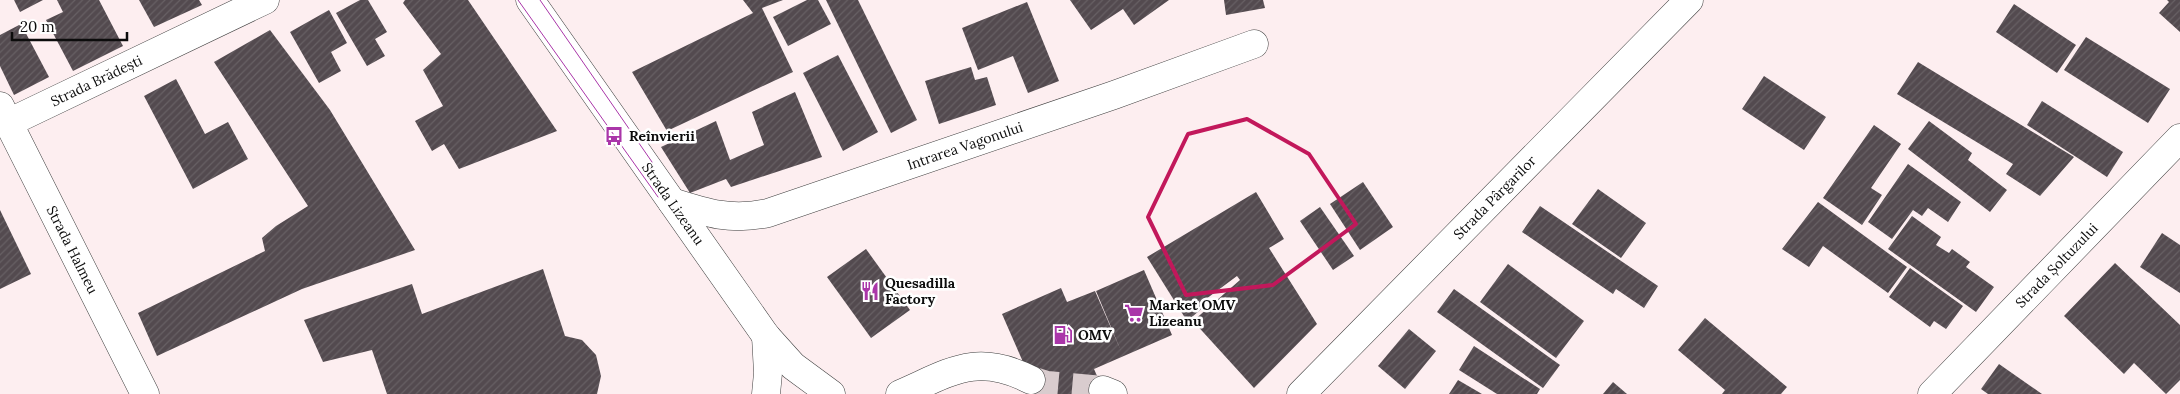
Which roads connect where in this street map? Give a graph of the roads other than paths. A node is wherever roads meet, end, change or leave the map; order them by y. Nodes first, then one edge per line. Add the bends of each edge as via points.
1 (264, 0) edge
2 (530, 0) edge
3 (1689, 0) edge
4 (1254, 44) dead end
5 (4, 115) edge
6 (2180, 138) edge
7 (672, 202) junction
8 (766, 336) junction
9 (1031, 380) tunnel mouth
10 (145, 394) edge
11 (766, 394) edge
12 (831, 394) edge
13 (900, 394) edge
14 (1301, 394) edge
15 (1932, 394) edge

1 - 5 street, Strada Brădești
2 - 7 street, Strada Lizeanu
3 - 14 street, Strada Pârgarilor
4 - 7 street, Intrarea Vagonului via 768,214 733,218
5 - 10 street, Strada Halmeu
6 - 15 street, Strada Șoltuzului
7 - 8 street, Strada Lizeanu
8 - 11 street
8 - 12 street, Strada Lizeanu via 793,366
9 - 13 street via 1013,371 982,365 967,367

